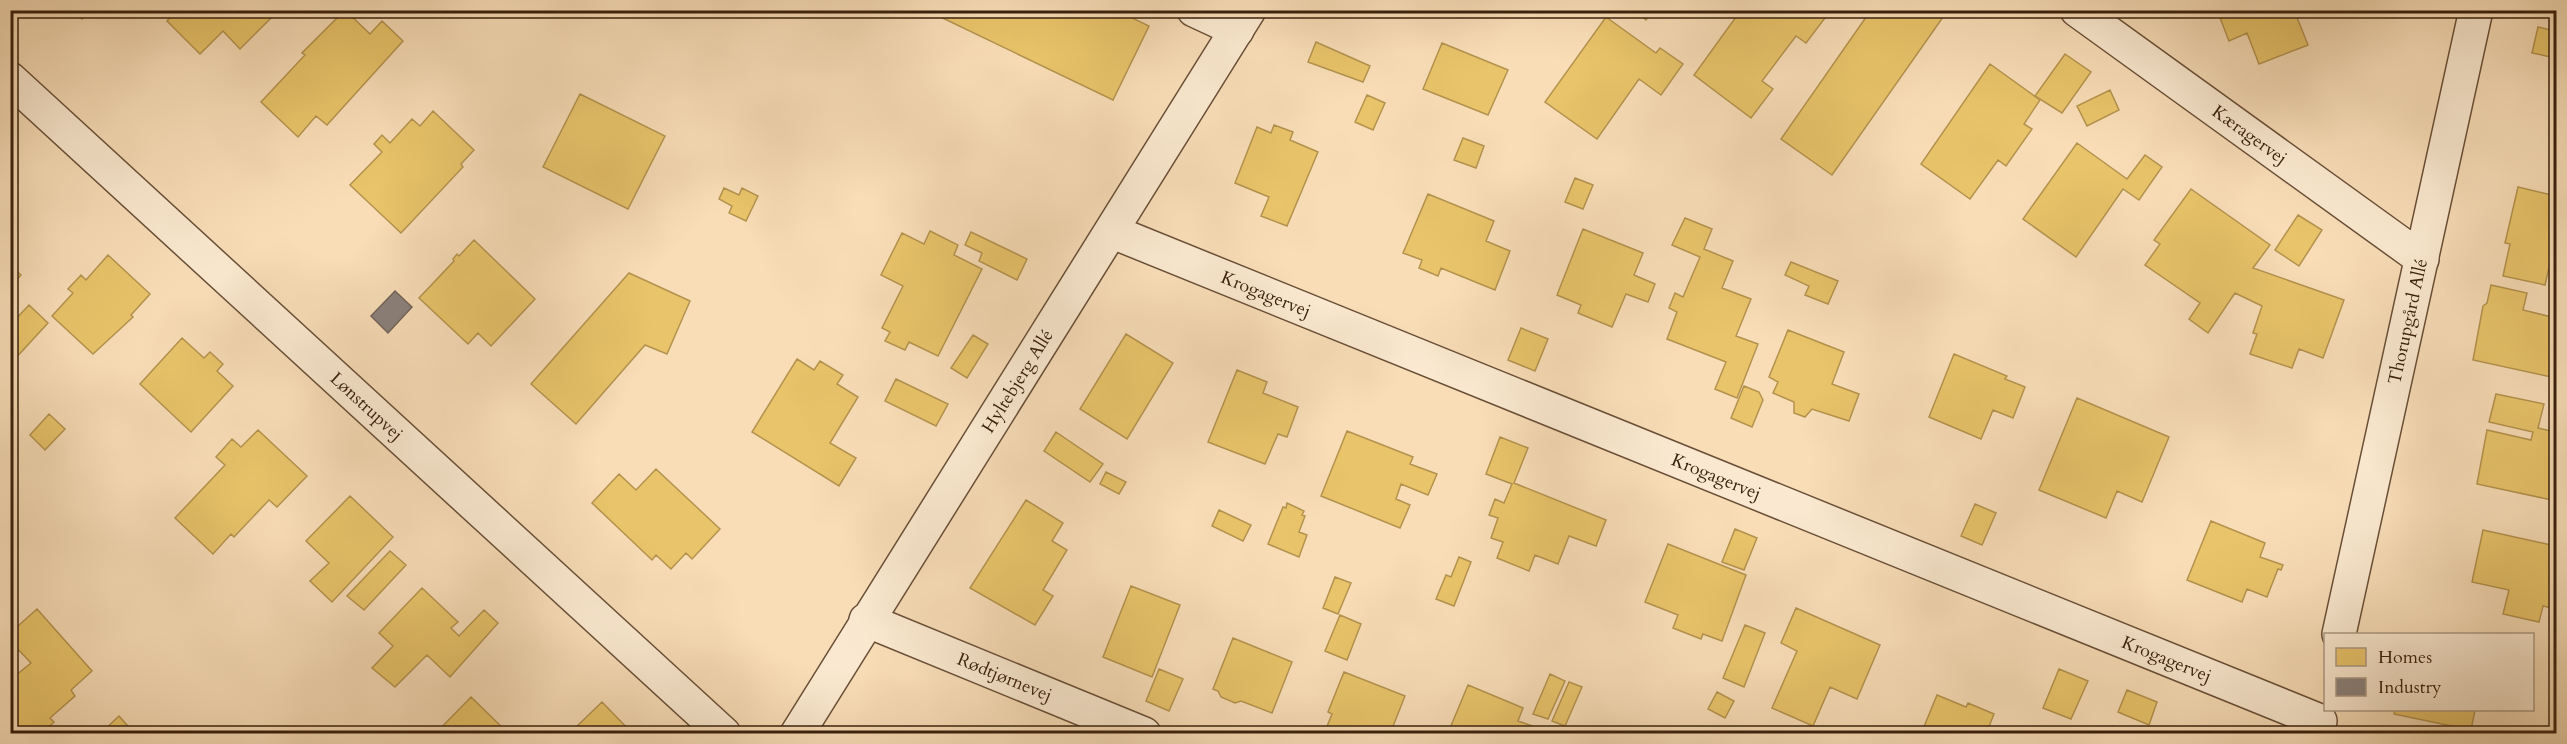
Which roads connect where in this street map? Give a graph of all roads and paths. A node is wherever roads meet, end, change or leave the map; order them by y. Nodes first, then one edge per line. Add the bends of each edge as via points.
1 (1194, 10) edge
2 (2077, 10) edge
3 (2476, 10) edge
4 (1243, 20) edge
5 (10, 79) edge
6 (1113, 232) junction
7 (2422, 259) junction
8 (866, 620) junction
9 (2339, 633) edge
10 (2321, 716) edge
11 (723, 734) edge
12 (797, 734) edge
13 (1144, 734) edge

1 - 4 street, Hyltebjerg Allé
2 - 7 street, Kæragervej
3 - 7 street, Thorupgård Allé
4 - 6 street, Hyltebjerg Allé
5 - 11 street, Lønstrupvej
6 - 8 street, Hyltebjerg Allé
6 - 10 street, Krogagervej
7 - 9 street, Thorupgård Allé
8 - 12 street, Hyltebjerg Allé
8 - 13 street, Rødtjørnevej

